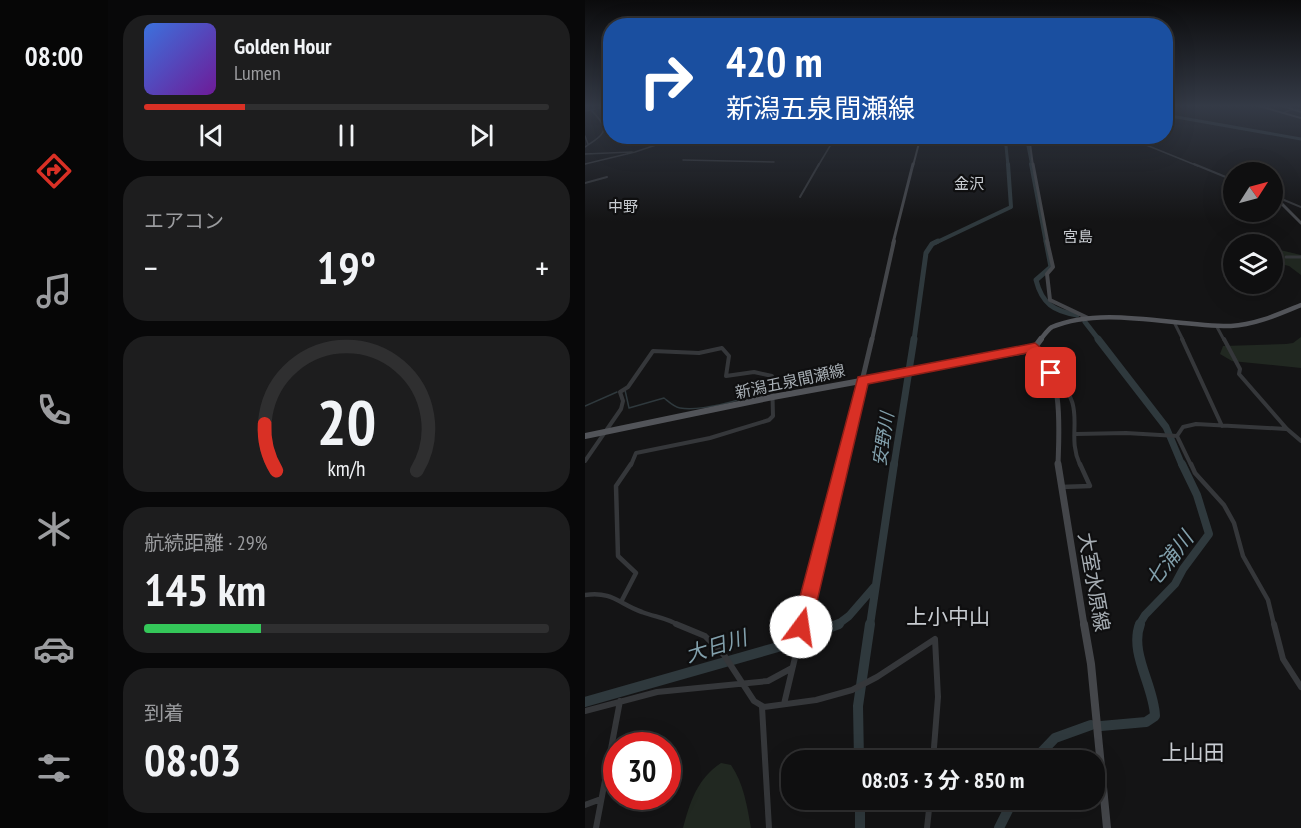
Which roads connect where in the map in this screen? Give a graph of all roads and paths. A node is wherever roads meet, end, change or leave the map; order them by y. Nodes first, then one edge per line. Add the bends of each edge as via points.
1 (588, 144) edge
2 (662, 144) edge
3 (831, 144) edge
4 (919, 144) edge
5 (1030, 144) edge
6 (1144, 144) edge
7 (585, 147) edge
8 (632, 153) junction
9 (585, 154) edge
10 (683, 160) dead end
11 (774, 162) dead end
12 (585, 164) edge
13 (1223, 176) edge
14 (607, 177) dead end
15 (585, 183) edge
16 (800, 197) dead end
17 (1283, 200) edge
18 (1283, 205) edge
19 (1301, 207) edge
20 (1301, 223) edge
21 (1286, 257) dead end
22 (1301, 257) edge
23 (1301, 305) edge
24 (1088, 318) junction
25 (1175, 324) junction
26 (1217, 327) junction
27 (1035, 347) junction
28 (1051, 373) junction
29 (862, 381) junction
30 (773, 397) junction
31 (1222, 427) junction
32 (1287, 429) junction
33 (607, 431) junction
34 (1075, 434) junction
35 (585, 435) edge
36 (1176, 436) junction
37 (1301, 441) edge
38 (585, 460) edge
39 (1061, 487) junction
40 (585, 595) edge
41 (621, 602) junction
42 (793, 667) junction
43 (743, 685) junction
44 (1301, 687) edge
45 (620, 701) junction
46 (784, 704) junction
47 (762, 707) junction
48 (585, 711) edge
49 (934, 750) edge
50 (601, 799) junction
51 (585, 805) edge
52 (929, 810) edge
53 (596, 828) edge
54 (769, 828) edge
55 (927, 828) edge
56 (1107, 828) edge

1 - 7 street
2 - 8 street
3 - 16 street
4 - 29 main road
5 - 24 main road via 1053,267 1047,274 1050,300
6 - 13 street
8 - 9 street via 626,150
8 - 12 street
10 - 11 street
14 - 15 street
17 - 19 street
18 - 20 main road
21 - 22 street
23 - 26 main road via 1248,324
24 - 25 main road
24 - 27 main road via 1055,325
25 - 26 main road
25 - 31 street
26 - 32 street via 1240,369 1239,374
27 - 28 main road, 大室水原線 via 1047,360
27 - 29 main road, 新潟五泉間瀬線
28 - 34 street via 1065,384 1071,397 1076,410
28 - 39 main road, 大室水原線
29 - 30 main road, 新潟五泉間瀬線
29 - 42 street
30 - 33 main road, 新潟五泉間瀬線
30 - 33 street via 771,374 726,376 729,356 722,348 699,353 653,351 628,387 620,392 621,410
30 - 41 street via 773,416 769,420 700,441 636,453 616,486 618,556 636,573
31 - 32 street
31 - 36 street via 1188,425
32 - 37 street
33 - 35 main road, 新潟五泉間瀬線
33 - 38 street
34 - 36 street
34 - 39 street via 1075,454 1090,486
36 - 44 street via 1195,473 1224,505 1234,523 1243,556 1268,600 1283,659
39 - 56 main road, 大室水原線 via 1091,664
40 - 41 street via 601,593
41 - 43 street via 705,636 724,655
42 - 43 street via 768,681
42 - 46 street
43 - 45 street via 666,690
43 - 47 street
45 - 48 street
45 - 50 street
46 - 47 street
46 - 49 street via 852,690 935,639 938,697
47 - 54 street
50 - 51 street
50 - 53 street
52 - 55 street

